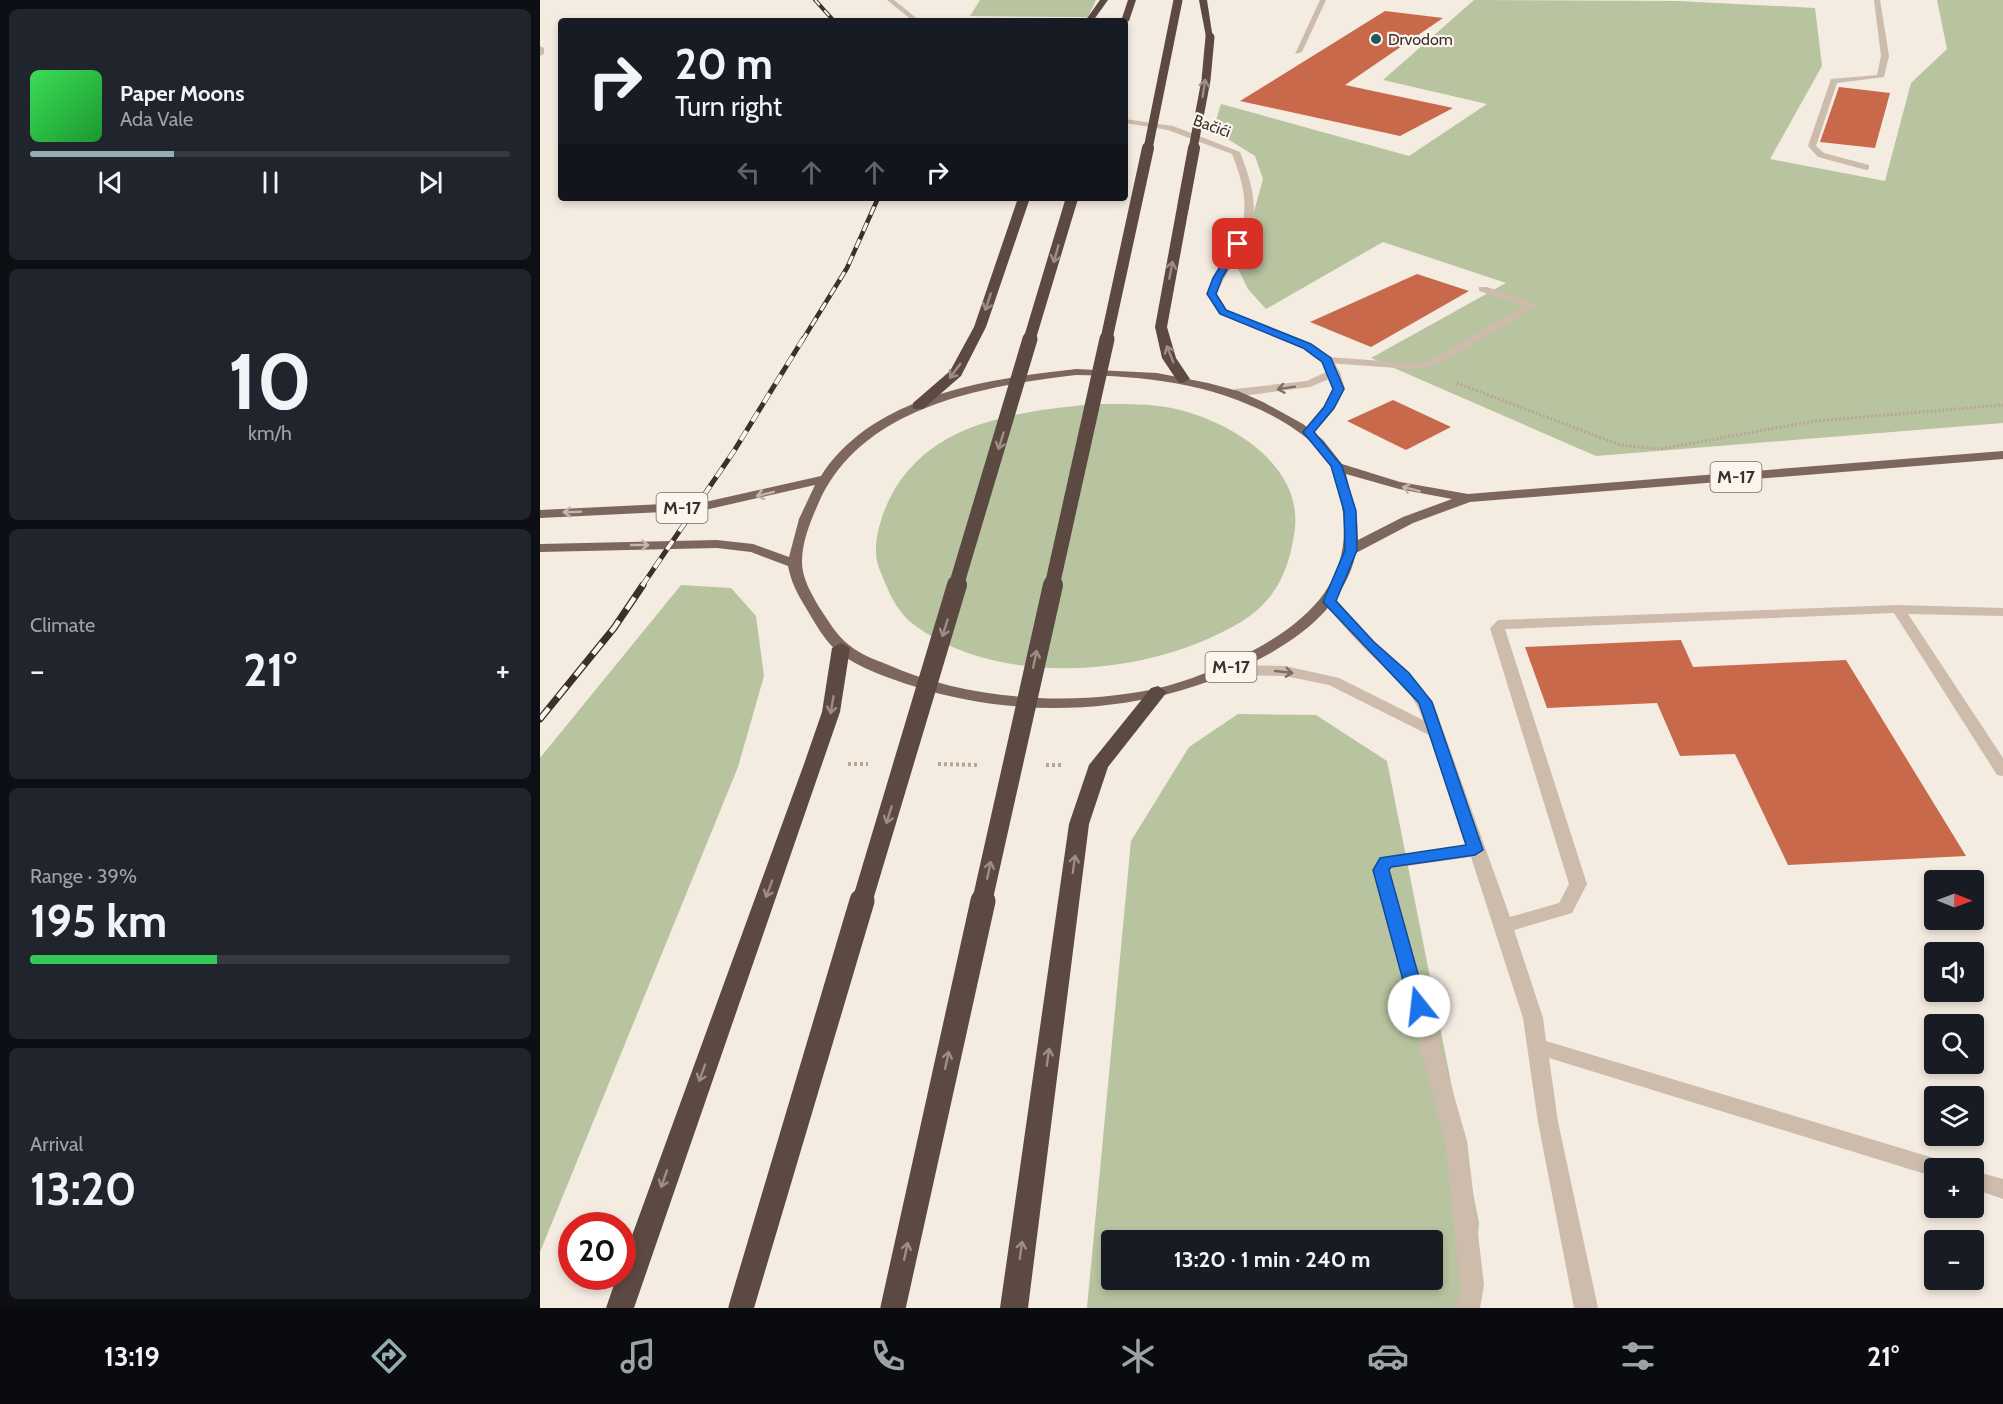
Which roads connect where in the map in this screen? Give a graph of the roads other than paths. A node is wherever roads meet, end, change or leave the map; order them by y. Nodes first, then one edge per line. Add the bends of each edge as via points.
1 (890, 0) edge
2 (1104, 0) edge
3 (1132, 0) edge
4 (1178, 0) edge
5 (1203, 0) edge
6 (1323, 0) edge
7 (1877, 0) edge
8 (913, 18) edge
9 (1091, 18) edge
10 (1126, 18) edge
11 (540, 48) edge
12 (1298, 52) dead end
13 (540, 54) edge
14 (1128, 122) edge
15 (1866, 167) dead end
16 (1071, 201) edge
17 (1023, 202) edge
18 (1483, 289) dead end
19 (1327, 360) junction
20 (1334, 372) junction
21 (1183, 379) junction
22 (1236, 393) junction
23 (918, 406) junction
24 (1308, 432) junction
25 (2003, 455) edge
26 (1337, 466) junction
27 (822, 480) junction
28 (1469, 498) junction
29 (540, 514) edge
30 (540, 548) edge
31 (1351, 550) junction
32 (795, 564) junction
33 (1330, 602) junction
34 (1898, 609) junction
35 (2003, 612) edge
36 (841, 648) junction
37 (1225, 670) junction
38 (1158, 692) junction
39 (1435, 732) junction
40 (2003, 771) edge
41 (1475, 850) junction
42 (1504, 926) junction
43 (1536, 1046) junction
44 (1924, 1164) edge
45 (1984, 1183) edge
46 (2003, 1189) edge
47 (620, 1308) edge
48 (741, 1308) edge
49 (893, 1308) edge
50 (1014, 1308) edge
51 (1468, 1308) edge
52 (1587, 1308) edge

1 - 8 street
2 - 9 highway
3 - 10 highway
49 -> 4 highway, bridge via 1143,175
21 -> 5 highway, bridge via 1169,358 1161,327 1208,58 1210,37
6 - 12 street
7 - 15 street via 1885,56 1880,77 1834,81 1812,146 1821,155
11 - 13 street
14 - 19 street, Bačići via 1170,128 1236,152 1250,187 1248,228 1217,278 1212,294 1223,312 1307,346
16 -> 48 highway, bridge
17 -> 23 highway via 980,327 956,373
18 - 19 street via 1533,304 1432,364
19 - 20 street, Bačići
20 -> 22 street via 1310,384
20 - 24 street via 1338,389 1329,408
21 - 22 main road, M-17
21 - 23 main road, M-17 via 1133,372 1022,377
22 - 24 main road, M-17
23 - 27 main road, M-17 via 879,427 845,454
24 - 26 main road, M-17
25 - 28 main road, M-17
28 -> 26 main road, M-17 via 1398,486
26 - 31 main road, M-17 via 1350,511
27 -> 29 main road, M-17 via 705,506
27 - 32 main road, M-17 via 804,519
28 - 31 main road, M-17 via 1385,529
30 -> 32 main road, M-17 via 717,544 753,548
31 - 33 main road, M-17
32 - 36 main road, M-17 via 804,595
33 - 37 main road, M-17 via 1281,641
33 - 39 street via 1425,702
34 - 35 street
34 - 40 street
34 - 42 street via 1503,623 1497,628 1578,884 1566,908
36 - 38 main road, M-17 via 894,675 954,692 1025,701 1088,700
36 -> 47 highway via 831,712 814,764
37 - 38 main road, M-17
37 -> 39 street via 1285,671 1334,681
50 -> 38 highway via 1079,824 1099,765
39 - 41 street
41 - 42 street
41 - 51 street via 1386,862 1381,870 1456,1141 1472,1285
42 - 43 street via 1533,1018
43 - 44 street
43 - 52 street
45 - 46 street

